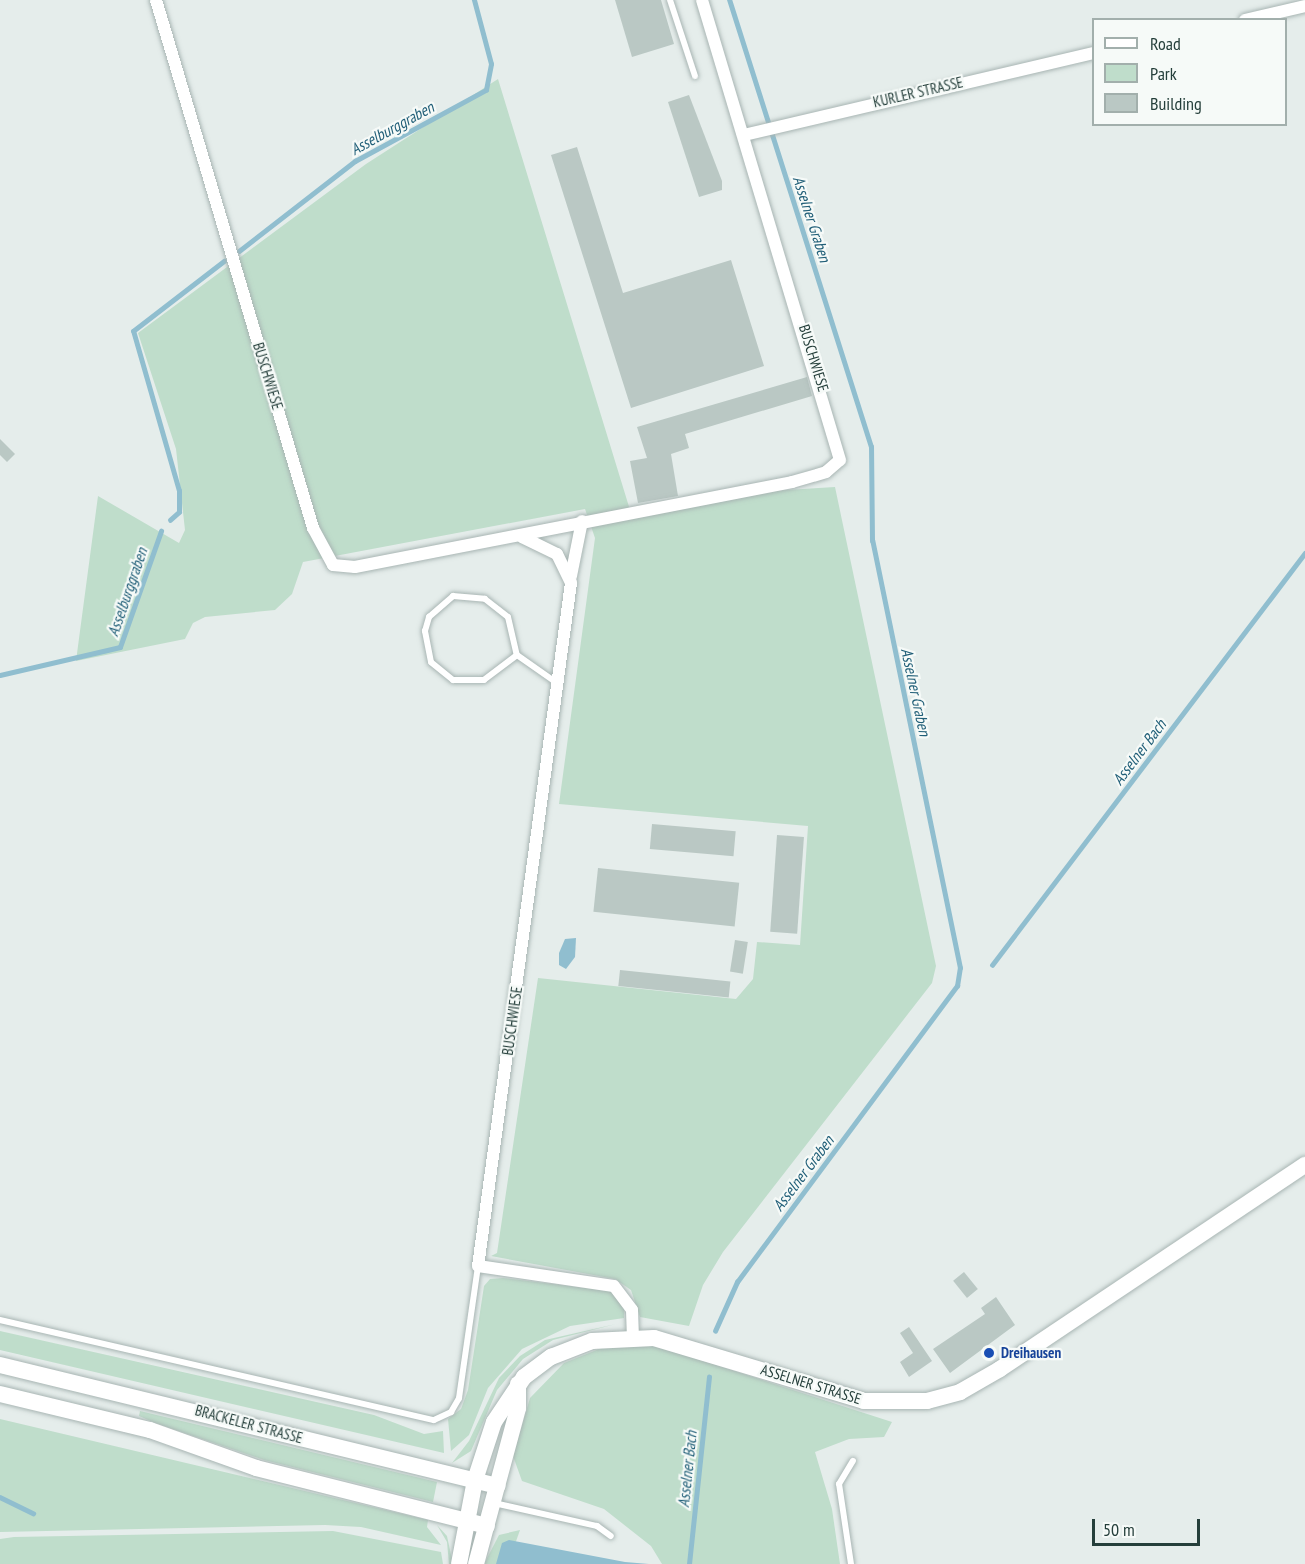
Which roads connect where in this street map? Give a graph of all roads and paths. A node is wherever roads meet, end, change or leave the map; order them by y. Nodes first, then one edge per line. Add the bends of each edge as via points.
1 (156, 0) edge
2 (670, 0) edge
3 (702, 0) edge
4 (1305, 6) edge
5 (1254, 18) edge
6 (1092, 53) edge
7 (695, 76) dead end
8 (748, 134) junction
9 (582, 521) junction
10 (522, 537) junction
11 (571, 583) junction
12 (517, 655) junction
13 (558, 683) junction
14 (1305, 1165) edge
15 (478, 1266) junction
16 (0, 1320) edge
17 (633, 1336) junction
18 (0, 1365) edge
19 (518, 1384) junction
20 (0, 1394) edge
21 (853, 1461) dead end
22 (475, 1480) junction
23 (498, 1486) junction
24 (494, 1503) junction
25 (467, 1520) junction
26 (487, 1526) junction
27 (611, 1536) dead end
28 (459, 1564) edge
29 (476, 1564) edge
30 (852, 1564) edge

1 - 10 street, BUSCHWIESE via 323,552 333,565 355,567
2 - 7 lane
3 - 8 street, BUSCHWIESE
4 - 5 street
6 - 8 street, KURLER STRASSE via 790,120
8 - 9 street, BUSCHWIESE via 840,460 826,472 792,482
9 - 10 street, BUSCHWIESE
9 - 11 street, BUSCHWIESE
10 - 11 street via 557,554
11 - 13 street, BUSCHWIESE
12 - 12 lane via 508,617 485,599 453,596 429,617 425,631 431,662 453,680 484,680
12 - 13 lane
13 - 15 street, BUSCHWIESE
14 - 17 main road, ASSELNER STRASSE via 1000,1369 960,1392 927,1401 864,1401 678,1342
15 - 16 lane via 459,1398 451,1412 434,1420
15 - 17 street via 614,1286 633,1310
17 - 19 main road, ASSELNER STRASSE via 573,1348 534,1368
18 - 22 main road, BRACKELER STRASSE
19 - 22 main road, ASSELNER STRASSE via 494,1422
19 - 23 main road via 518,1408
20 - 25 main road via 150,1430 256,1468
21 - 30 lane via 839,1484
22 - 23 main road, BRACKELER STRASSE
22 - 25 main road, ASSELNER STRASSE
23 - 24 main road
24 - 26 main road
24 - 27 lane via 597,1526
25 - 26 main road
25 - 28 main road, ASSELNER STRASSE
26 - 29 main road

